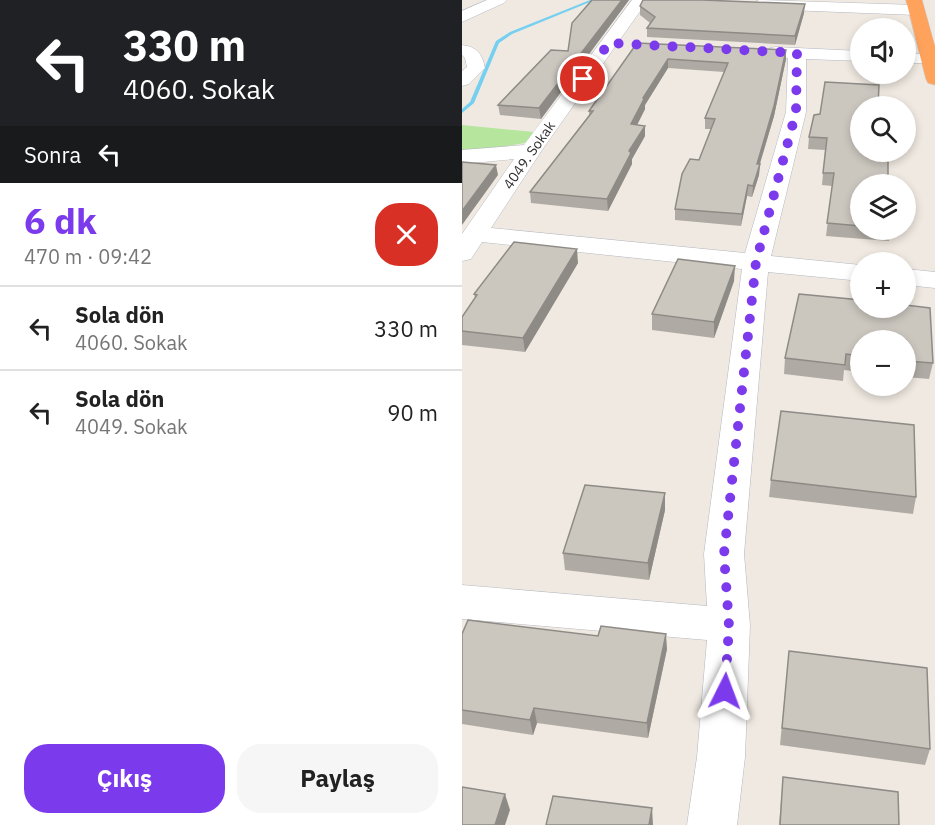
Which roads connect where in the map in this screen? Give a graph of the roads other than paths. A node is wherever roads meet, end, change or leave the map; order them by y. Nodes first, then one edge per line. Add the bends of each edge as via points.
1 (499, 0) edge
2 (640, 0) edge
3 (744, 3) edge
4 (915, 5) edge
5 (462, 16) edge
6 (609, 43) junction
7 (632, 44) dead end
8 (462, 50) edge
9 (762, 51) edge
10 (797, 53) junction
11 (850, 55) edge
12 (916, 58) edge
13 (931, 59) junction
14 (935, 79) edge
15 (462, 80) edge
16 (532, 151) junction
17 (462, 157) edge
18 (469, 244) edge
19 (756, 262) junction
20 (850, 272) edge
21 (916, 279) edge
22 (935, 280) edge
23 (462, 602) edge
24 (729, 626) junction
25 (712, 825) edge

1 - 5 street
2 - 6 street, 4049. Sokak
3 - 4 street
4 - 13 highway
6 - 7 street
6 - 16 street, 4049. Sokak
8 - 15 street via 474,57 476,68
9 - 10 street
10 - 11 street
10 - 19 street via 796,112
12 - 13 street
13 - 14 highway
16 - 17 street
16 - 18 street, 4049. Sokak
18 - 19 street
19 - 20 street
19 - 24 street via 724,554
21 - 22 street
23 - 24 street
24 - 25 street via 721,757

